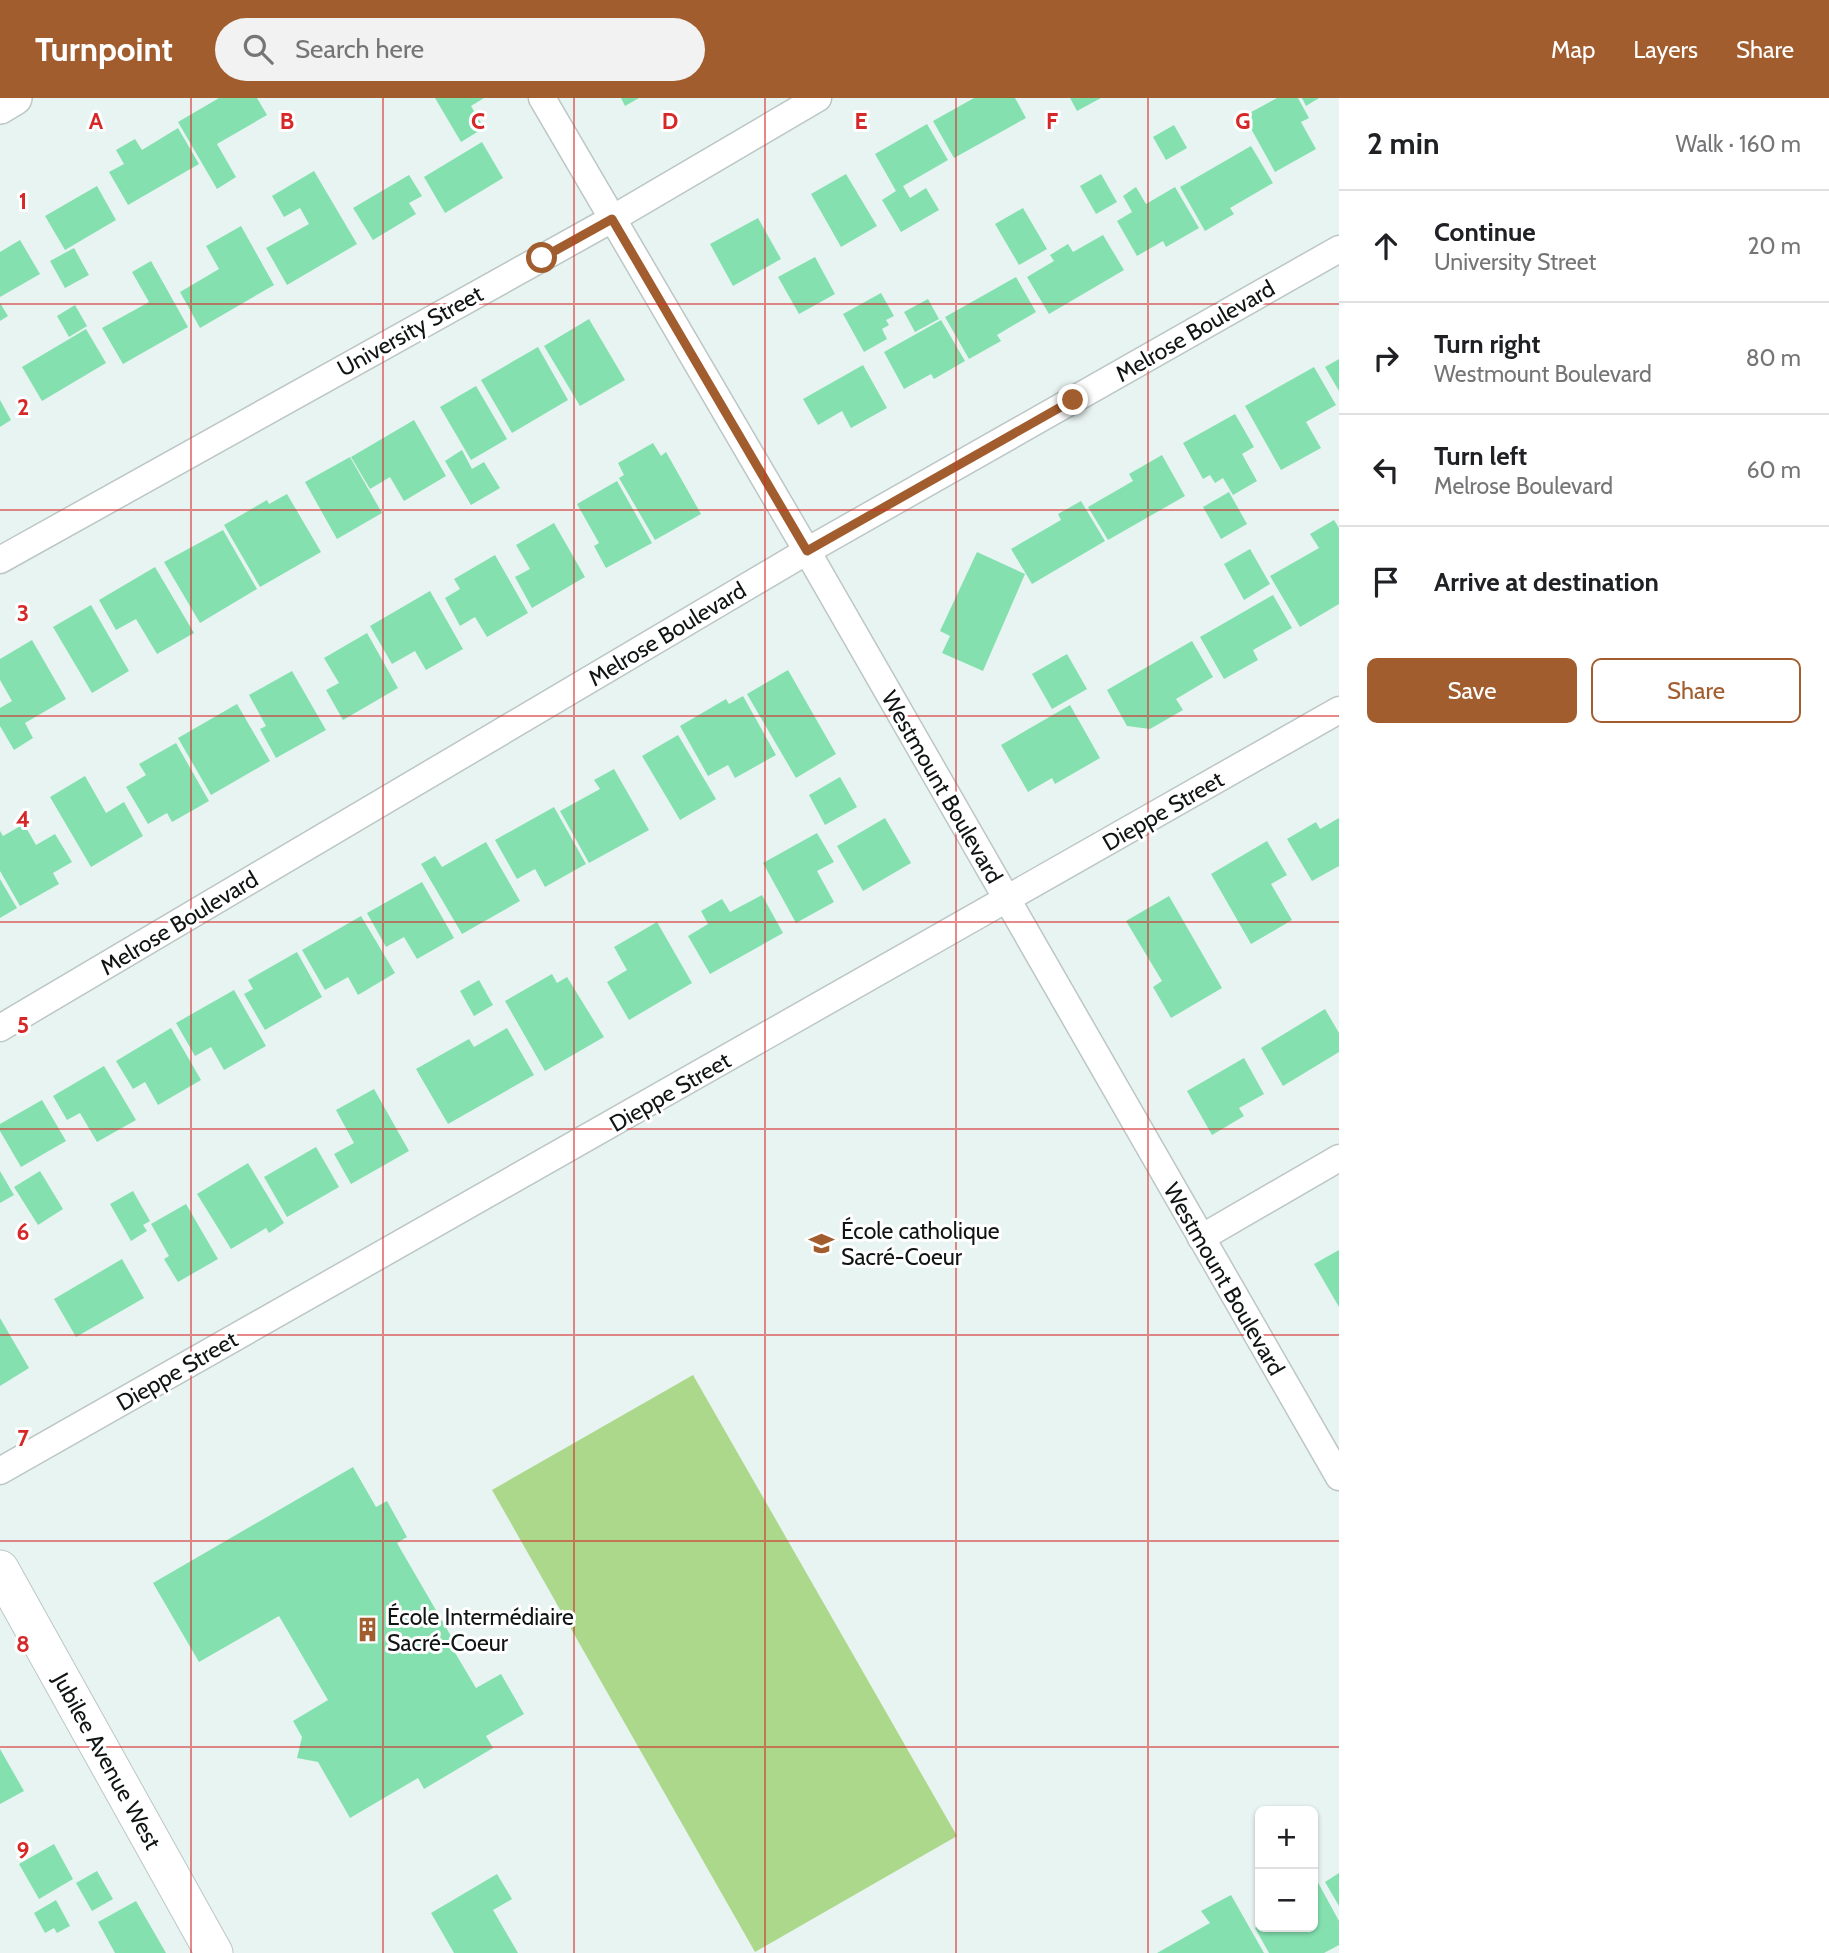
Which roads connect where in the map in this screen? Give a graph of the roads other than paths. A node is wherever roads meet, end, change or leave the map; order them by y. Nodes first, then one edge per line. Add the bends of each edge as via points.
1 (15, 98) edge
2 (542, 98) edge
3 (818, 98) edge
4 (0, 107) edge
5 (612, 219) junction
6 (1339, 249) edge
7 (807, 551) junction
8 (0, 560) edge
9 (1339, 709) edge
10 (1007, 901) junction
11 (0, 1028) edge
12 (1339, 1158) edge
13 (1200, 1238) junction
14 (0, 1471) edge
15 (1339, 1478) edge
16 (0, 1569) edge
17 (214, 1953) edge

1 - 4 street
2 - 5 street, Westmount Boulevard
3 - 5 street, University Street
5 - 7 street, Westmount Boulevard
5 - 8 street, University Street
6 - 7 street, Melrose Boulevard
7 - 10 street, Westmount Boulevard
7 - 11 street, Melrose Boulevard
9 - 10 street, Dieppe Street
10 - 13 street, Westmount Boulevard
10 - 14 street, Dieppe Street
12 - 13 street
13 - 15 street, Westmount Boulevard
16 - 17 main road, Jubilee Avenue West

